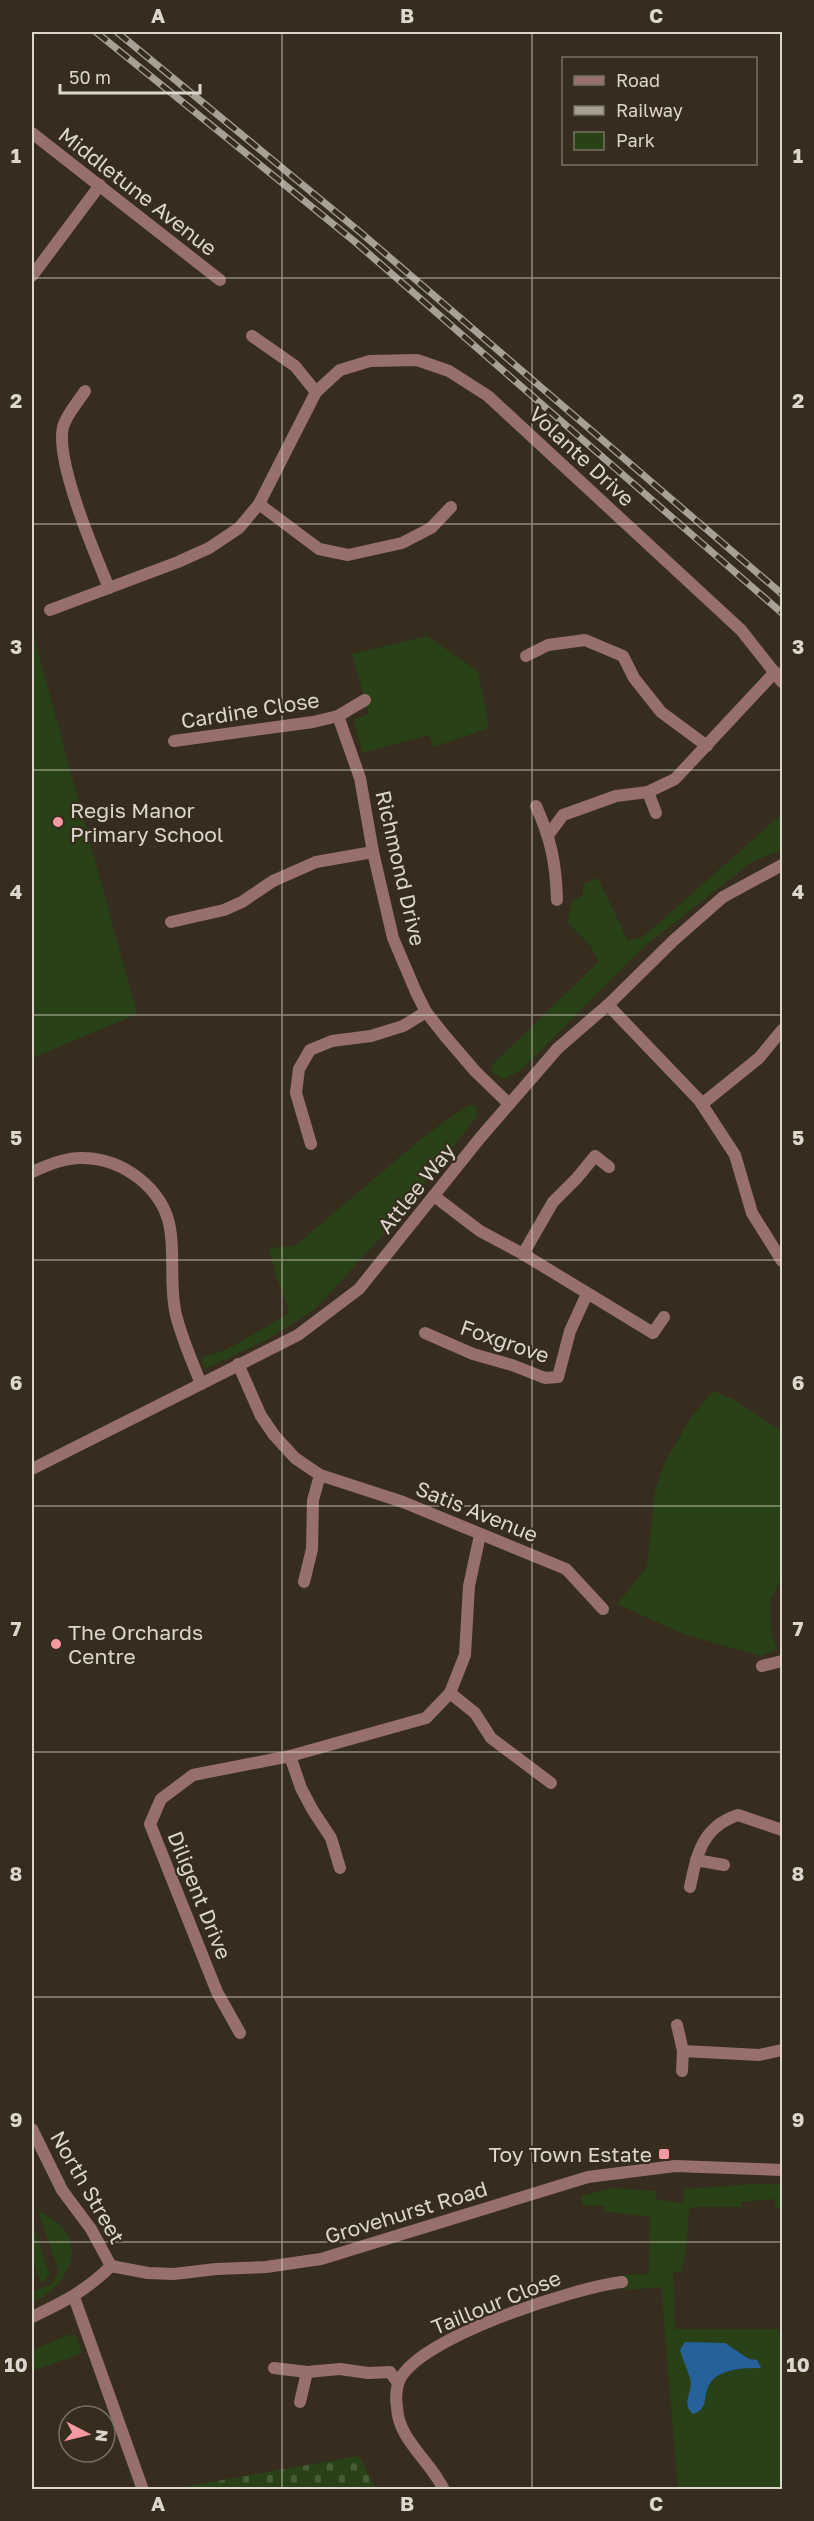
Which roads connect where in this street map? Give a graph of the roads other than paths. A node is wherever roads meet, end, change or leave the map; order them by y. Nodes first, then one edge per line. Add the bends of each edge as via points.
1 (32, 133) edge
2 (100, 185) junction
3 (32, 276) edge
4 (220, 280) dead end
5 (252, 336) dead end
6 (85, 391) dead end
7 (316, 392) junction
8 (259, 504) junction
9 (451, 507) dead end
10 (109, 588) junction
11 (50, 610) dead end
12 (526, 656) dead end
13 (779, 677) edge
14 (364, 700) dead end
15 (338, 716) junction
16 (174, 741) dead end
17 (707, 746) junction
18 (648, 792) junction
19 (536, 806) dead end
20 (656, 813) dead end
21 (549, 834) junction
22 (373, 852) junction
23 (783, 865) edge
24 (557, 900) dead end
25 (171, 922) dead end
26 (608, 1005) junction
27 (426, 1012) junction
28 (783, 1030) edge
29 (509, 1104) junction
30 (702, 1104) junction
31 (311, 1144) dead end
32 (609, 1167) dead end
33 (32, 1172) edge
34 (434, 1196) junction
35 (523, 1254) junction
36 (783, 1261) edge
37 (587, 1294) junction
38 (664, 1317) dead end
39 (425, 1333) dead end
40 (238, 1364) junction
41 (201, 1384) junction
42 (32, 1469) edge
43 (320, 1475) junction
44 (480, 1535) junction
45 (304, 1582) dead end
46 (603, 1609) dead end
47 (783, 1661) edge
48 (762, 1666) dead end
49 (450, 1694) junction
50 (290, 1756) junction
51 (551, 1783) dead end
52 (783, 1830) edge
53 (696, 1860) junction
54 (724, 1866) dead end
55 (340, 1868) dead end
56 (690, 1887) dead end
57 (677, 2025) dead end
58 (240, 2033) dead end
59 (783, 2050) edge
60 (683, 2051) junction
61 (682, 2071) dead end
62 (32, 2129) edge
63 (783, 2170) edge
64 (111, 2266) junction
65 (622, 2282) dead end
66 (74, 2297) junction
67 (32, 2317) edge
68 (274, 2368) dead end
69 (308, 2372) junction
70 (398, 2384) junction
71 (300, 2402) dead end
72 (143, 2490) edge
73 (444, 2490) edge

1 - 2 street, Middletune Avenue
2 - 3 street
2 - 4 street, Middletune Avenue
5 - 7 street via 296,366
6 - 10 street via 62,430 63,444 75,498
7 - 8 street, Volante Drive
7 - 13 street, Volante Drive via 340,370 369,361 417,360 449,370 488,396 583,483 741,630
8 - 9 street via 320,549 348,555 402,543 431,528
8 - 10 street, Volante Drive via 239,528 209,548
10 - 11 street, Volante Drive
12 - 17 street via 548,645 585,640 622,656 634,678 662,712
13 - 17 street via 752,695
14 - 15 street, Cardine Close
15 - 16 street, Cardine Close
15 - 22 street, Richmond Drive via 360,778
17 - 18 street via 675,779
18 - 20 street
18 - 21 street via 616,796 563,814
19 - 21 street
21 - 24 street
22 - 25 street via 316,862 273,881 224,910
22 - 27 street, Richmond Drive via 393,938
23 - 26 street, Attlee Way via 723,897
26 - 29 street, Attlee Way via 558,1048
26 - 30 street
27 - 29 street, Richmond Drive via 475,1071
27 - 31 street via 403,1026 371,1036 332,1041 310,1050 299,1069 296,1093
28 - 30 street via 759,1058
29 - 34 street, Attlee Way
30 - 36 street via 735,1155 752,1213
32 - 35 street via 595,1156 553,1203
33 - 41 street via 54,1162 83,1158 105,1161 131,1172 148,1186 170,1226 176,1314
34 - 35 street via 480,1231
34 - 40 street, Attlee Way via 359,1289 298,1335
35 - 37 street
37 - 38 street via 653,1333
37 - 39 street, Foxgrove via 570,1331 558,1377 544,1378
40 - 41 street, Attlee Way
40 - 43 street, Satis Avenue via 274,1435 295,1458
41 - 42 street, Attlee Way
43 - 44 street, Satis Avenue via 403,1502
43 - 45 street via 313,1500 312,1549
44 - 46 street, Satis Avenue via 566,1569
44 - 49 street, Diligent Drive via 469,1586 465,1655
47 - 48 street
49 - 50 street, Diligent Drive via 426,1718
49 - 51 street via 475,1713 491,1738
50 - 55 street via 301,1788 331,1838
50 - 58 street, Diligent Drive via 193,1775 161,1798 150,1824 218,1992
52 - 53 street via 738,1815 732,1817 704,1840
53 - 54 street
53 - 56 street
57 - 60 street
59 - 60 street via 759,2055
60 - 61 street
62 - 64 street, North Street via 62,2190 91,2229
63 - 64 street, Grovehurst Road via 675,2166 588,2177 310,2260 174,2274
64 - 66 street
65 - 70 street, Taillour Close via 550,2299 455,2336 428,2350
66 - 67 street
66 - 72 street
68 - 69 street
69 - 70 street via 390,2372
69 - 71 street
70 - 73 street via 397,2409 403,2432

